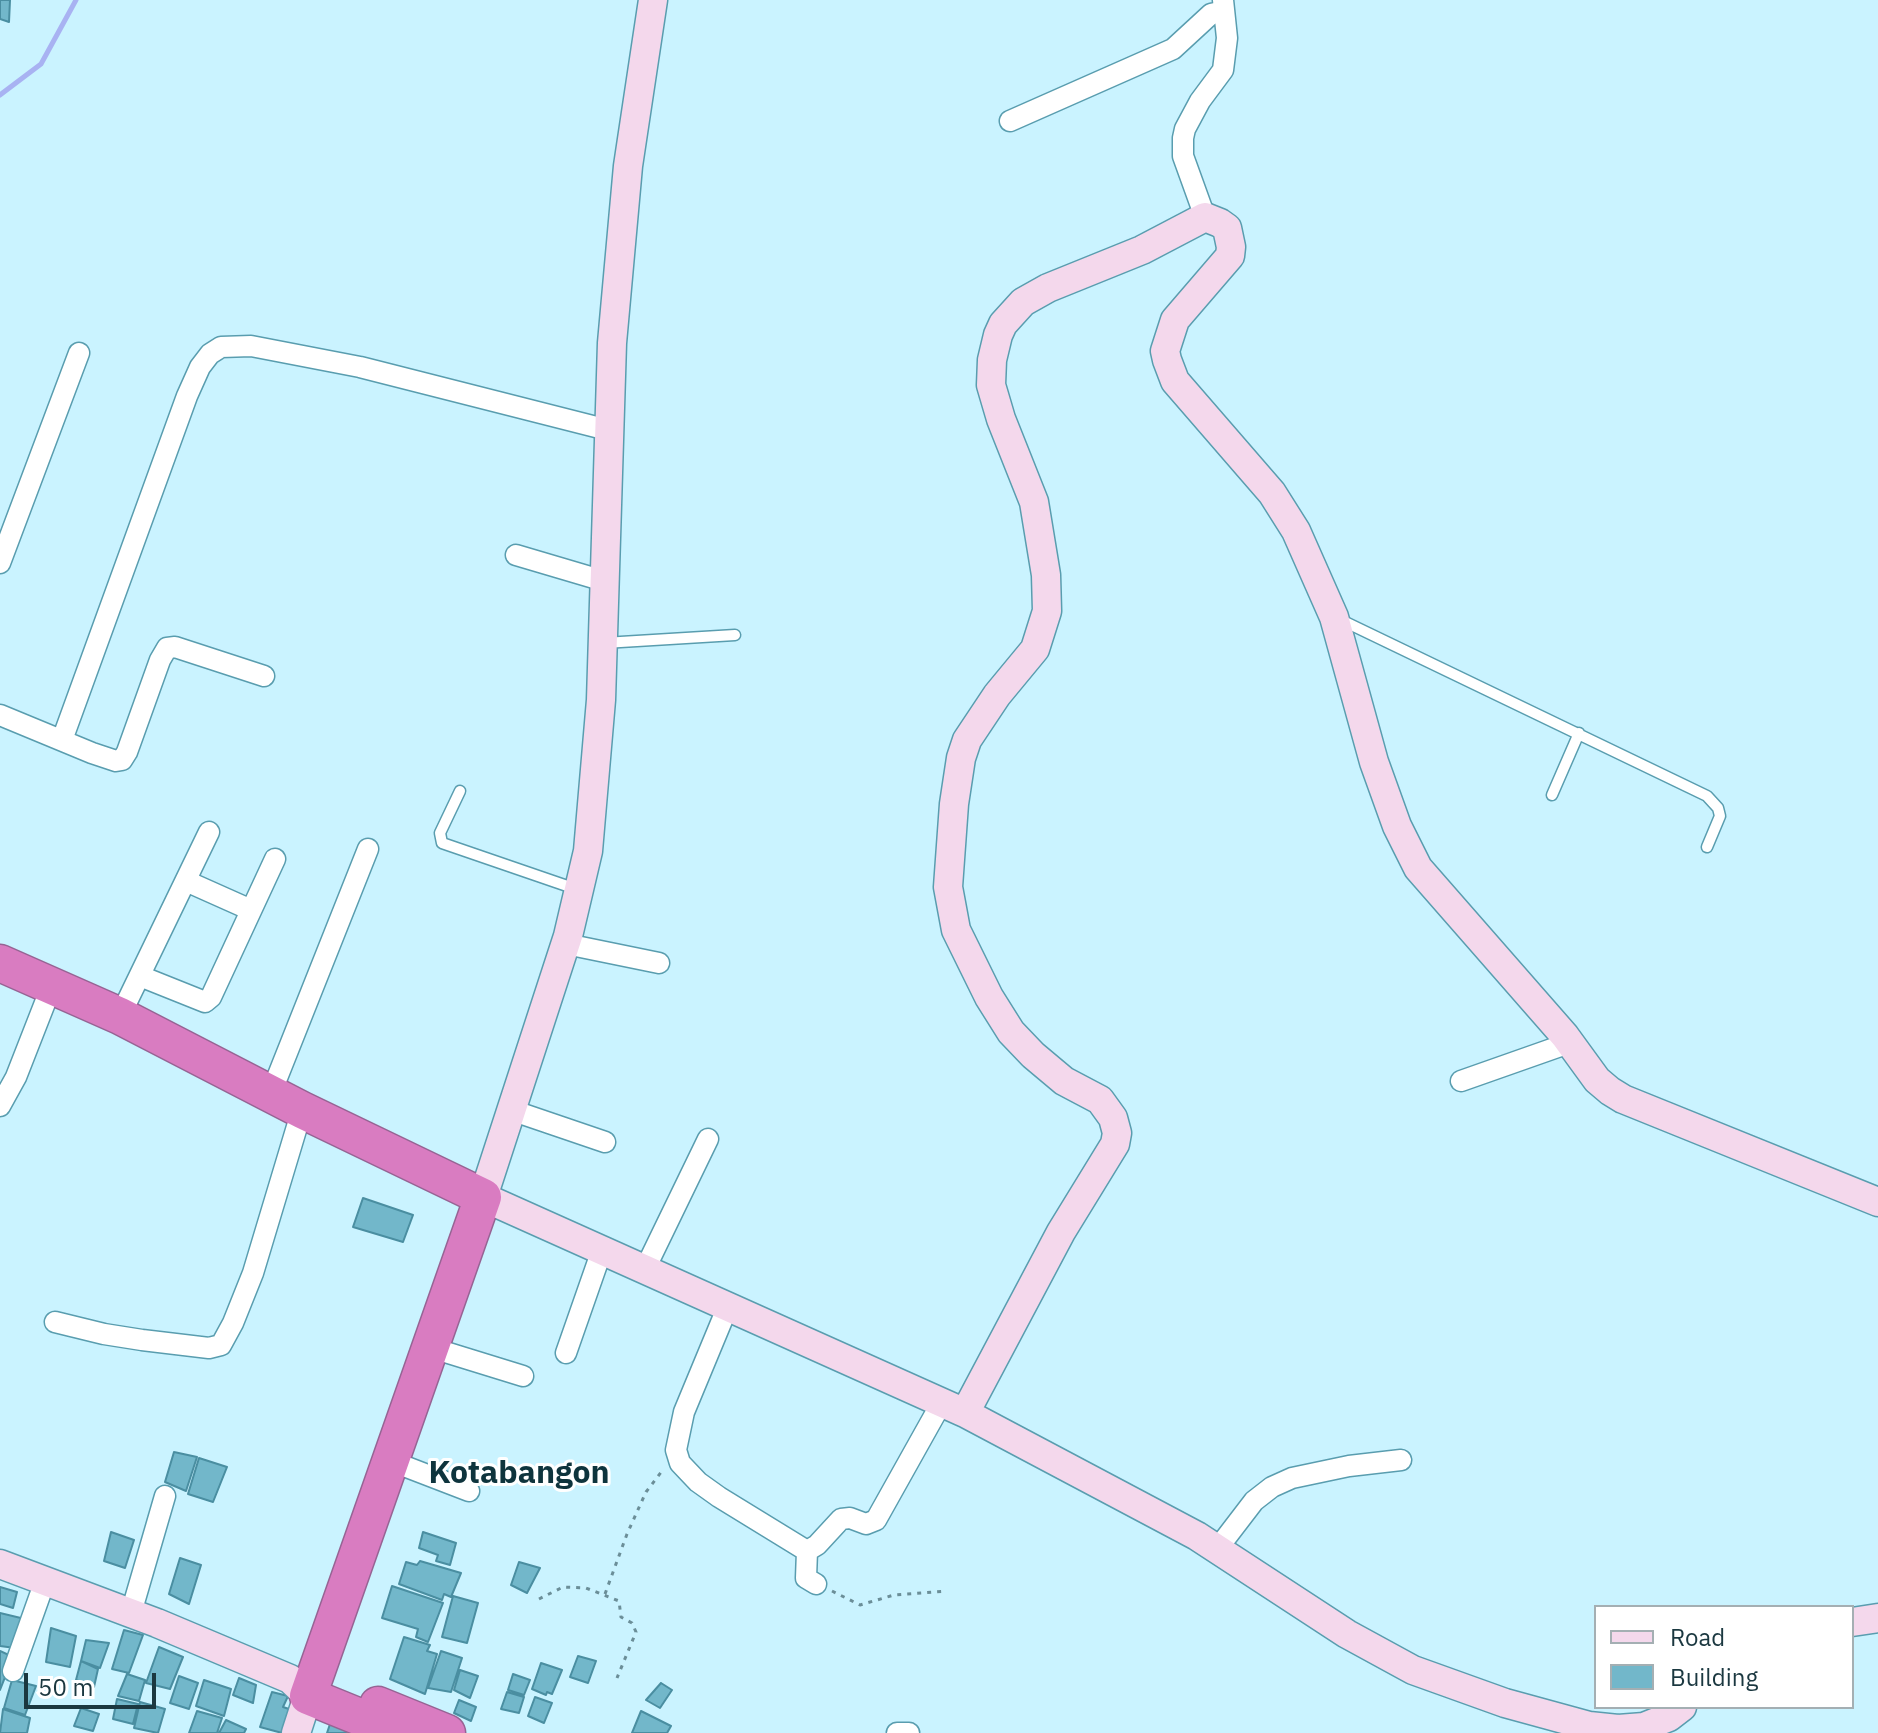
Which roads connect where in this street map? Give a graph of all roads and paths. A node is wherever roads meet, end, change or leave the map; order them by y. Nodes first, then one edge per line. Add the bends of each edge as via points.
1 (653, 0) edge
2 (1224, 5) edge
3 (1010, 121) dead end
4 (1205, 217) junction
5 (79, 353) dead end
6 (608, 430) junction
7 (516, 555) dead end
8 (0, 563) edge
9 (604, 581) junction
10 (1334, 617) junction
11 (735, 635) dead end
12 (602, 643) junction
13 (264, 676) dead end
14 (0, 715) edge
15 (1579, 733) junction
16 (62, 740) junction
17 (460, 791) dead end
18 (1552, 795) dead end
19 (209, 832) dead end
20 (1707, 847) dead end
21 (368, 849) dead end
22 (275, 859) dead end
23 (186, 881) junction
24 (581, 891) junction
25 (251, 910) junction
26 (566, 944) junction
27 (0, 963) edge
28 (659, 963) dead end
29 (140, 976) junction
30 (52, 985) junction
31 (120, 1016) junction
32 (1569, 1043) junction
33 (1461, 1081) dead end
34 (271, 1093) junction
35 (0, 1106) edge
36 (302, 1110) junction
37 (511, 1110) junction
38 (708, 1139) dead end
39 (605, 1142) dead end
40 (483, 1197) junction
41 (1878, 1202) edge
42 (602, 1250) junction
43 (645, 1269) junction
44 (728, 1306) junction
45 (55, 1322) dead end
46 (429, 1347) junction
47 (566, 1353) dead end
48 (523, 1376) dead end
49 (954, 1407) junction
50 (1401, 1460) dead end
51 (391, 1461) junction
52 (680, 1463) junction
53 (469, 1491) dead end
54 (165, 1496) dead end
55 (1218, 1548) junction
56 (807, 1551) junction
57 (0, 1564) edge
58 (45, 1581) junction
59 (816, 1584) joint
60 (947, 1591) dead end
61 (605, 1594) junction
62 (539, 1599) dead end
63 (131, 1613) junction
64 (1878, 1618) edge
65 (1854, 1622) edge
66 (13, 1671) dead end
67 (617, 1678) dead end
68 (304, 1685) junction
69 (1679, 1709) edge
70 (296, 1733) edge
71 (399, 1733) edge
72 (447, 1733) edge
73 (897, 1733) edge
74 (909, 1733) edge

1 - 6 street via 622,213
2 - 3 street via 1173,49
2 - 4 street via 1223,70 1200,101 1183,138 1183,156
4 - 10 street via 1227,228 1230,256 1175,320 1167,360 1175,381 1280,506
4 - 49 street via 1116,262 1034,294 1003,324 994,348 991,385 1034,502 1047,611 1035,649 982,717 961,758 950,907 965,950 1011,1032 1064,1081 1100,1100 1117,1133
5 - 8 street
6 - 9 street
6 - 16 street via 331,361 251,346 221,347 200,367 187,396
7 - 9 street
9 - 12 street
10 - 15 lane
10 - 32 street via 1374,762 1407,849 1429,882
11 - 12 lane
12 - 24 street via 597,765
13 - 16 street via 167,648 122,760
14 - 16 street
15 - 18 lane
15 - 20 lane via 1707,796 1720,816
17 - 24 lane via 440,833 442,843
19 - 23 street
21 - 34 street
22 - 25 street
23 - 25 street
23 - 29 street
24 - 26 street
25 - 29 street via 205,1002
26 - 28 street
26 - 37 street
27 - 30 highway
29 - 31 street
30 - 31 highway
30 - 35 street
31 - 34 highway
32 - 33 street
32 - 41 street via 1597,1080 1623,1099
34 - 36 highway
36 - 40 highway
36 - 45 street via 253,1273 221,1345 142,1340
37 - 39 street
37 - 40 street
38 - 43 street
40 - 42 street
40 - 46 highway
42 - 43 street
42 - 47 street
43 - 44 street
44 - 49 street
44 - 52 street via 681,1420 676,1450
46 - 48 street
46 - 51 highway
49 - 55 street
49 - 56 street via 876,1520 866,1524 841,1519
50 - 55 street via 1292,1478 1272,1487 1254,1501
51 - 53 street
51 - 68 highway
52 - 56 street via 727,1503
52 - 61 path via 658,1473 646,1492
54 - 63 street
55 - 69 street via 1371,1648 1458,1688 1548,1716 1618,1729 1655,1724
56 - 59 street via 806,1578
57 - 58 street
58 - 63 street
58 - 66 street
59 - 60 path via 860,1605 894,1595
61 - 62 path via 563,1587
61 - 67 path via 619,1601 621,1617 636,1632
63 - 68 street
64 - 65 street
68 - 70 street
68 - 71 highway
68 - 72 highway
73 - 74 street

